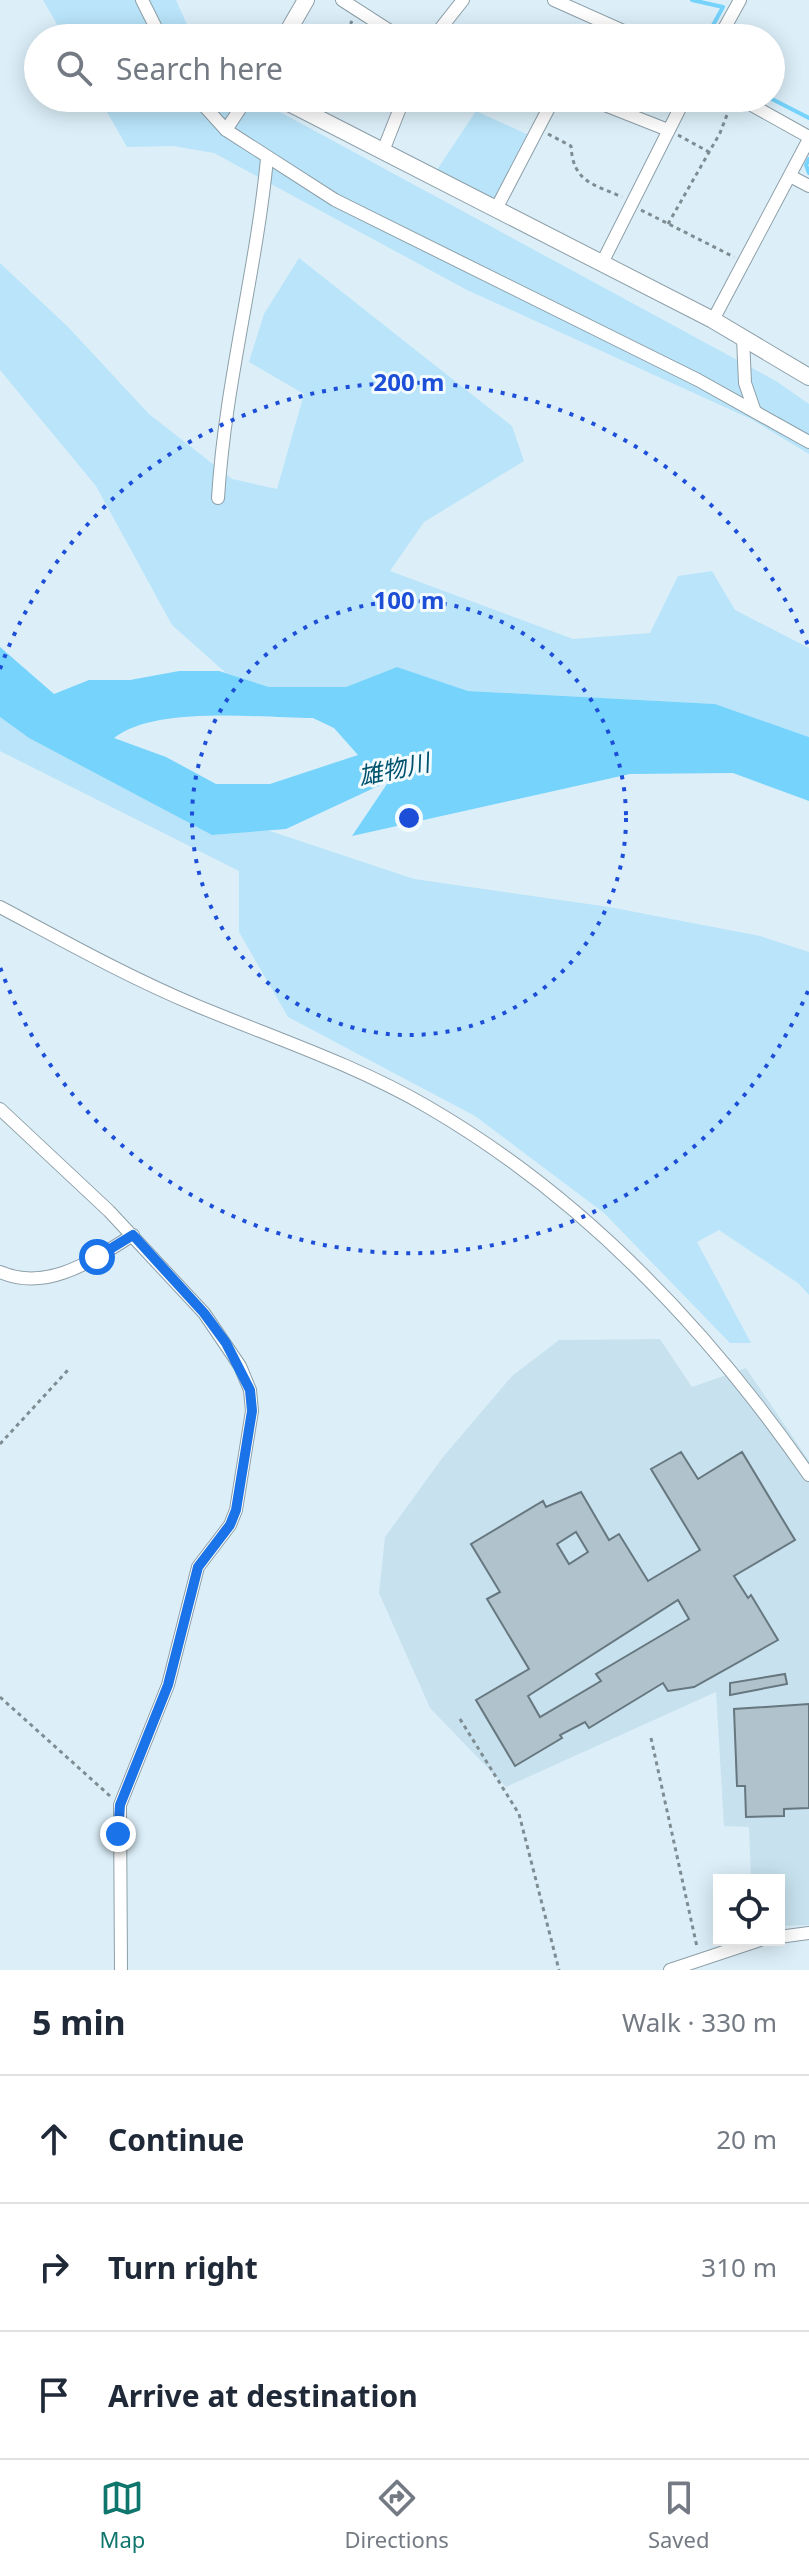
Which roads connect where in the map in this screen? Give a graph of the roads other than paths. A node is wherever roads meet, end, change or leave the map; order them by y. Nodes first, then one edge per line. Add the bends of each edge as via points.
1 (142, 0) edge
2 (306, 0) edge
3 (342, 0) edge
4 (463, 0) edge
5 (554, 0) edge
6 (740, 0) edge
7 (154, 24) edge
8 (292, 24) edge
9 (379, 24) edge
10 (444, 24) edge
11 (614, 24) edge
12 (727, 24) edge
13 (210, 112) edge
14 (238, 112) edge
15 (306, 112) edge
16 (398, 112) edge
17 (547, 112) edge
18 (622, 112) edge
19 (678, 112) edge
20 (762, 112) edge
21 (226, 130) junction
22 (668, 130) junction
23 (809, 138) edge
24 (383, 151) junction
25 (267, 159) junction
26 (790, 176) junction
27 (809, 186) edge
28 (496, 209) junction
29 (602, 263) junction
30 (713, 320) junction
31 (743, 338) junction
32 (809, 377) edge
33 (754, 409) junction
34 (809, 442) edge
35 (218, 498) dead end
36 (0, 907) edge
37 (0, 1109) edge
38 (133, 1235) junction
39 (0, 1272) edge
40 (809, 1475) edge
41 (809, 1933) edge
42 (785, 1936) edge
43 (741, 1946) edge
44 (121, 1970) edge
45 (670, 1970) edge

1 - 7 street
2 - 8 street
3 - 9 street
4 - 10 street
5 - 11 street
6 - 12 street
13 - 21 street
14 - 21 street
15 - 24 street
16 - 24 street
17 - 28 street
18 - 22 street
19 - 22 street
20 - 23 street
21 - 25 street
22 - 29 street
23 - 26 street
24 - 28 street
25 - 33 street via 349,207
25 - 35 street via 262,217 222,429
26 - 27 street
26 - 30 street
28 - 29 street
29 - 30 street
30 - 31 street
31 - 32 street
31 - 33 street via 745,383
33 - 34 street
36 - 40 street via 194,1004 353,1067 506,1155 597,1230 678,1308
37 - 38 street
38 - 39 street via 51,1277 26,1280
38 - 44 street via 226,1343 250,1390 252,1411 236,1510 198,1567 168,1685 120,1805
41 - 42 street
43 - 45 street

